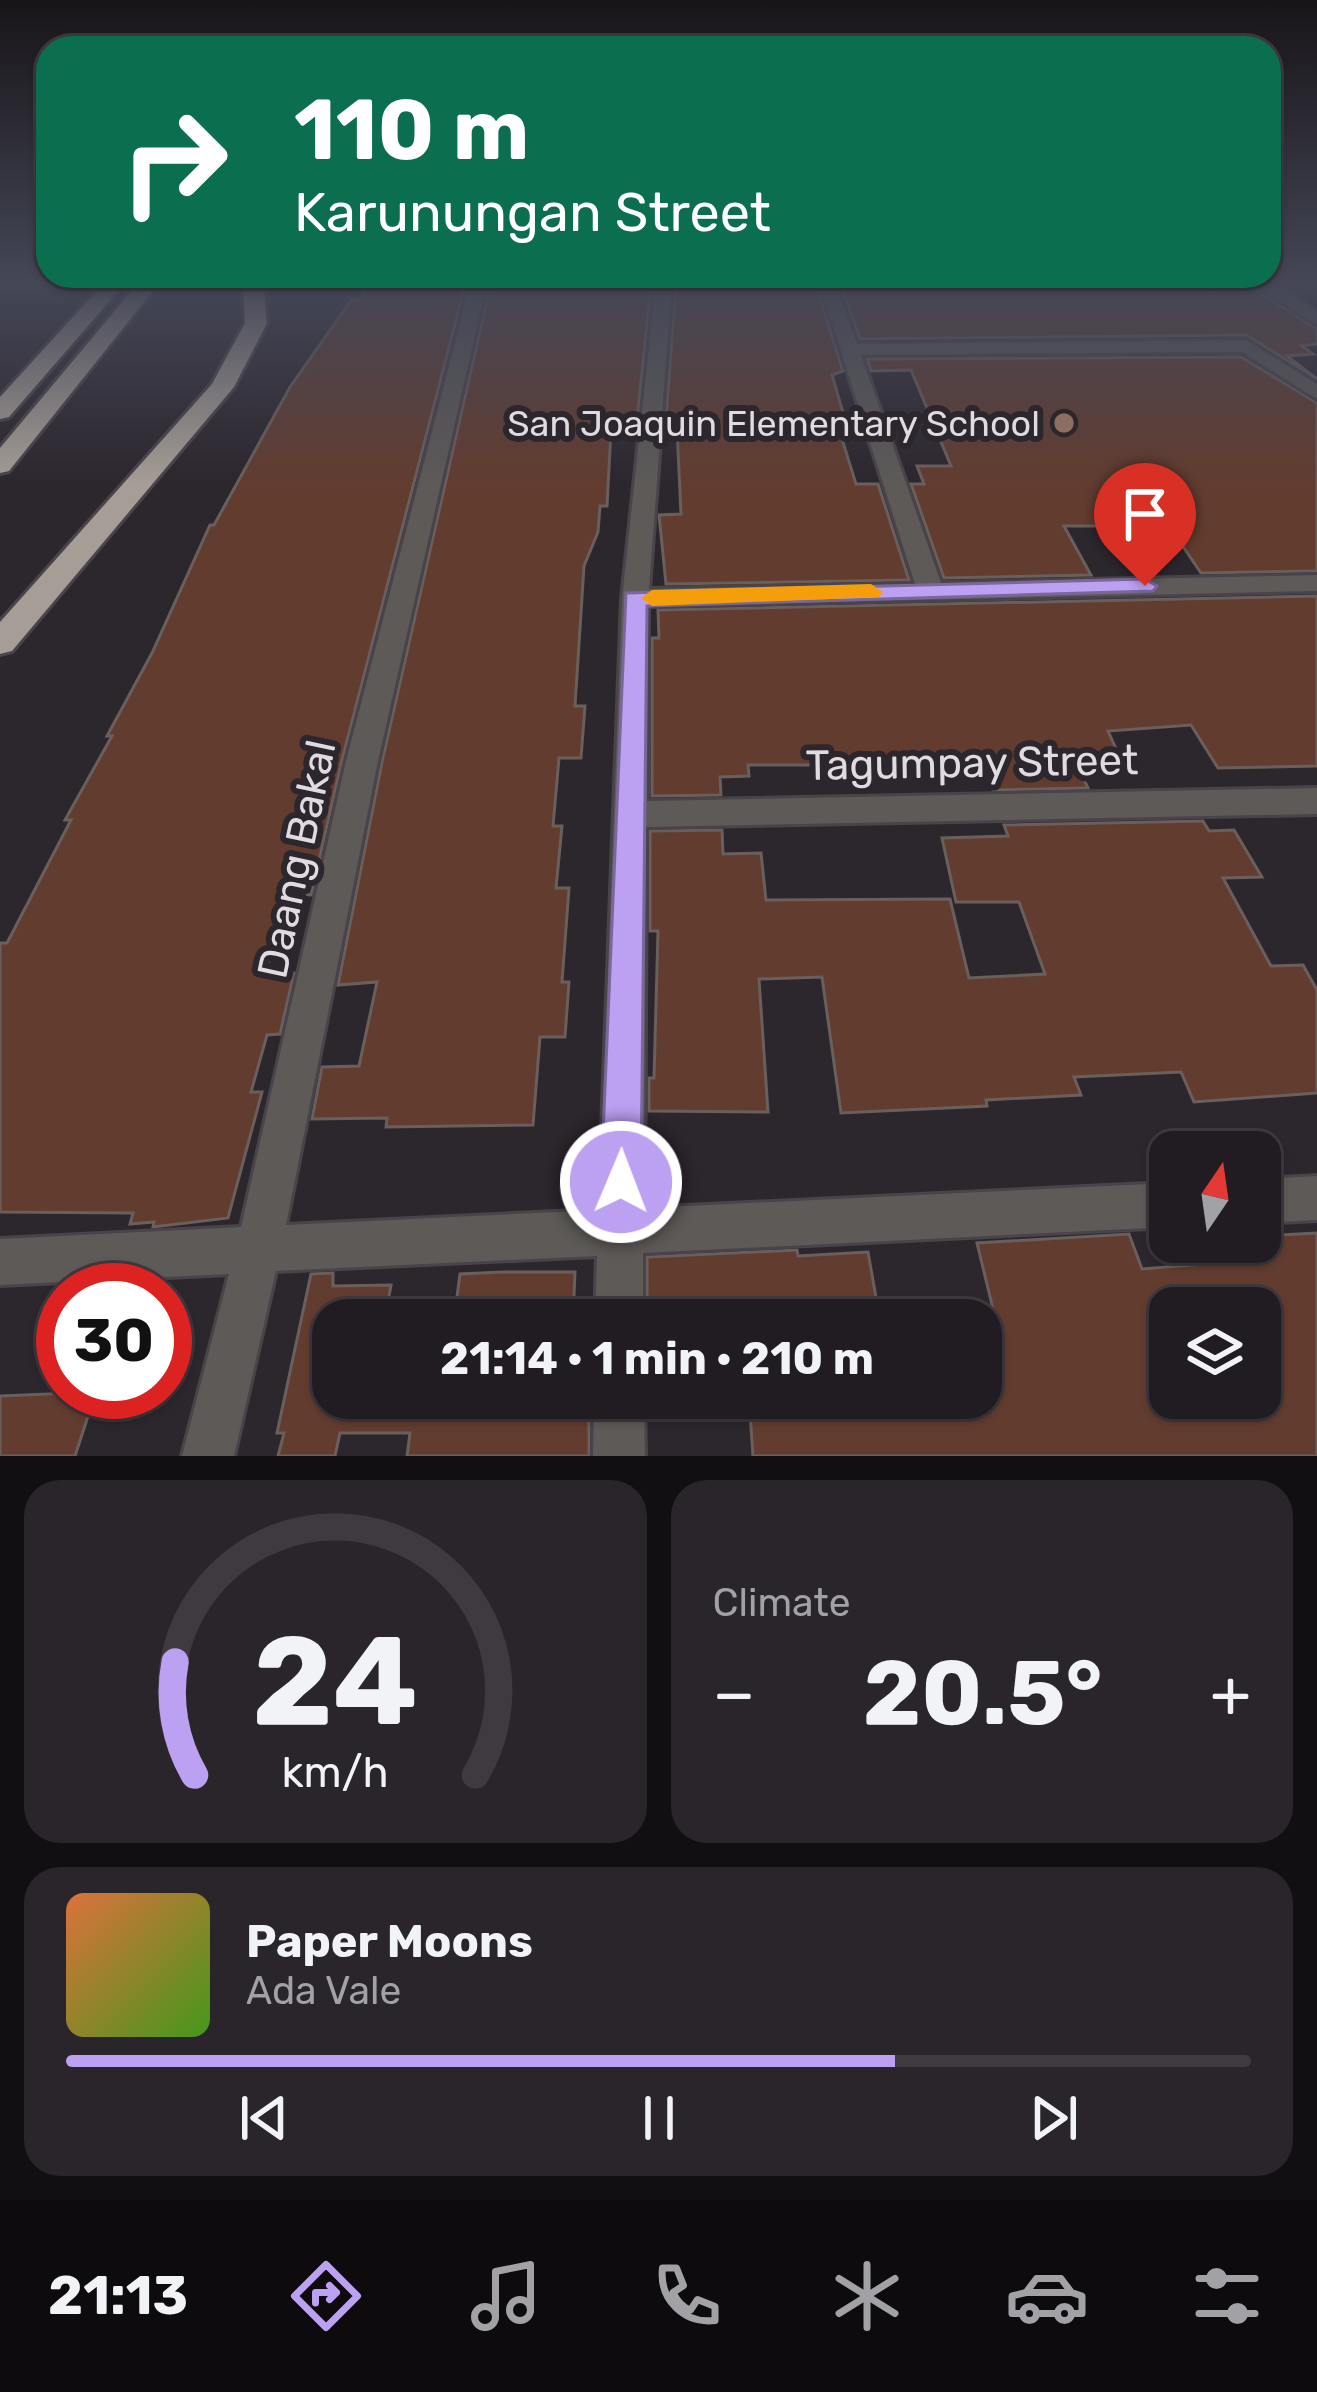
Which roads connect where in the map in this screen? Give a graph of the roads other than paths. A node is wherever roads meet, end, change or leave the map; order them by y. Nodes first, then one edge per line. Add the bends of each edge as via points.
1 (56, 350) edge
2 (95, 350) edge
3 (243, 350) edge
4 (463, 350) edge
5 (658, 350) edge
6 (850, 350) joint
7 (855, 350) edge
8 (1252, 350) edge
9 (1317, 393) edge
10 (0, 412) edge
11 (0, 465) edge
12 (1317, 583) edge
13 (930, 590) junction
14 (635, 598) junction
15 (0, 643) edge
16 (1317, 801) edge
17 (629, 814) junction
18 (1317, 1198) edge
19 (1281, 1200) edge
20 (1149, 1206) edge
21 (619, 1230) junction
22 (260, 1246) junction
23 (0, 1262) edge
24 (619, 1299) edge
25 (619, 1419) edge
26 (208, 1456) edge
27 (619, 1456) edge

1 - 10 highway
2 - 11 highway
3 - 15 highway via 195,422
4 - 22 street, Daang Bakal via 362,761
5 - 14 street
6 - 7 street
6 - 13 street
8 - 9 street
12 - 13 street
13 - 14 street
14 - 17 street
16 - 17 street, Tagumpay Street
17 - 21 street
18 - 19 street
20 - 21 street
21 - 22 street
21 - 24 street
22 - 23 street
22 - 26 street, Daang Bakal
25 - 27 street

